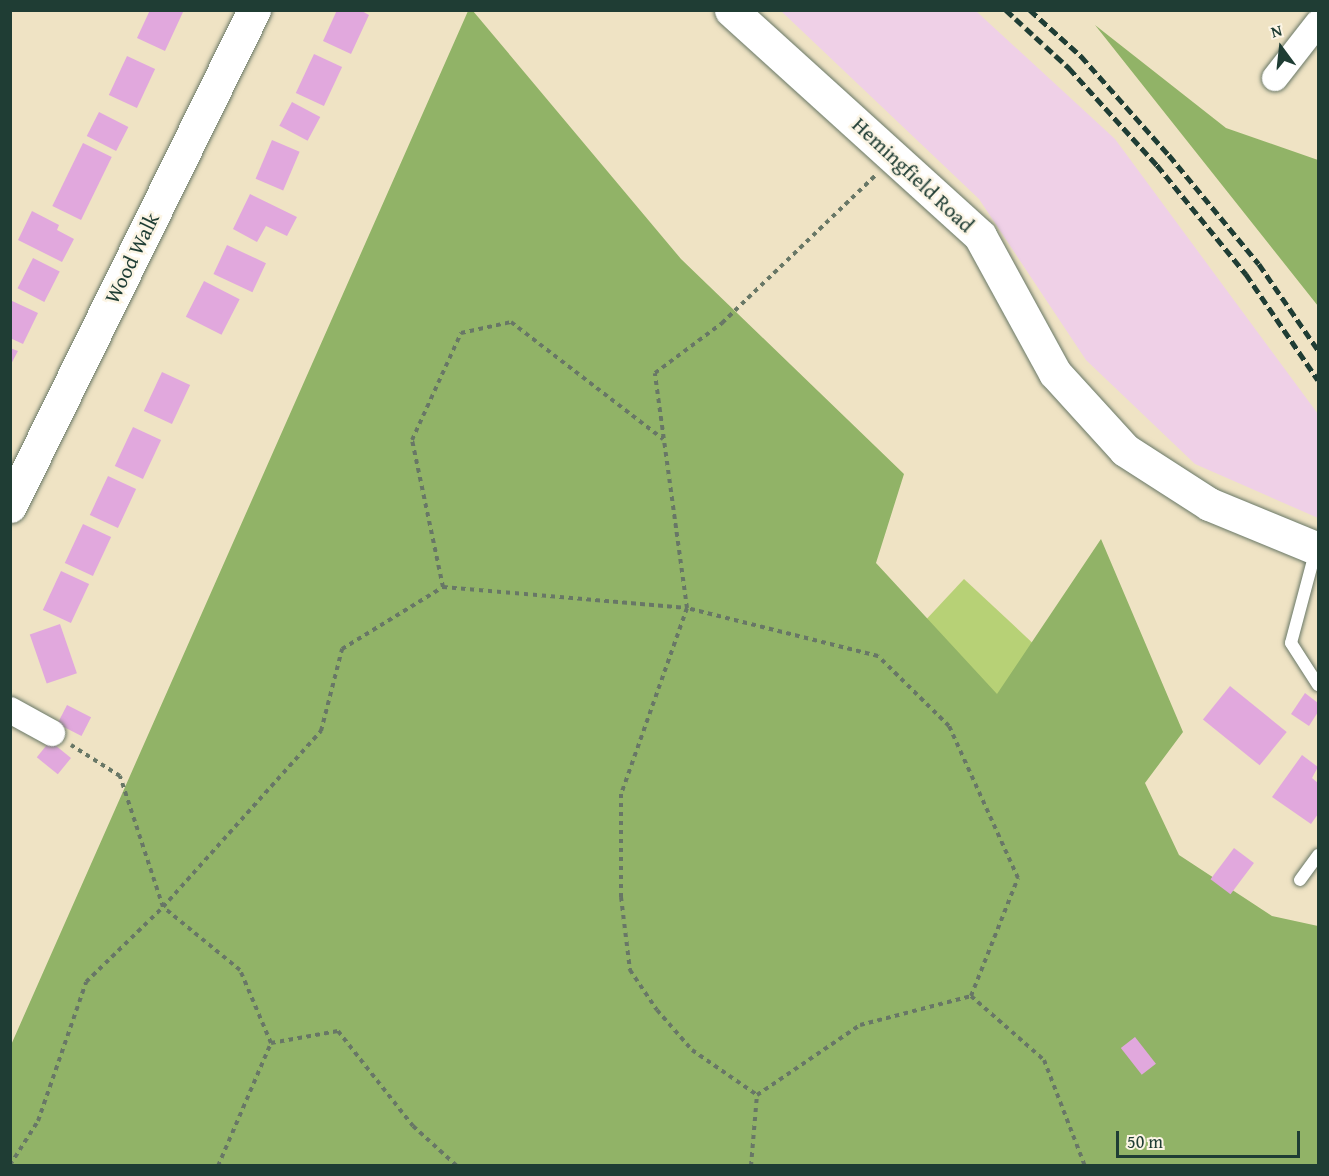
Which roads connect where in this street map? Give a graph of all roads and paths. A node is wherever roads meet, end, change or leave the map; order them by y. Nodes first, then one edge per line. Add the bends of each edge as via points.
1 (254, 10) edge
2 (731, 10) edge
3 (1318, 23) edge
4 (1275, 78) dead end
5 (895, 157) junction
6 (664, 440) junction
7 (10, 506) edge
8 (1317, 548) edge
9 (443, 587) junction
10 (687, 608) junction
11 (1318, 686) edge
12 (10, 710) edge
13 (52, 734) joint
14 (1318, 855) edge
15 (1300, 880) dead end
16 (162, 907) junction
17 (971, 996) junction
18 (271, 1043) junction
19 (757, 1095) junction
20 (10, 1165) edge
21 (218, 1166) edge
22 (457, 1166) edge
23 (751, 1166) edge
24 (1085, 1166) edge

1 - 7 street, Wood Walk
2 - 5 street, Hemingfield Road
3 - 4 street
5 - 6 path via 722,323 655,372
5 - 8 street, Hemingfield Road via 980,236 1055,373 1125,450 1209,504
6 - 9 path via 511,322 461,333 412,440
6 - 10 path
8 - 11 lane via 1291,643
9 - 10 path
9 - 16 path via 342,649 321,731
10 - 17 path via 878,656 949,726 1018,878
10 - 19 path via 621,794 621,897 630,970 657,1010 692,1050
12 - 13 street
13 - 16 path via 120,776
14 - 15 lane
16 - 18 path via 240,970
16 - 20 path via 86,982 38,1121
17 - 19 path via 860,1025
17 - 24 path via 1044,1060
18 - 21 path
18 - 22 path via 338,1030 412,1126
19 - 23 path

